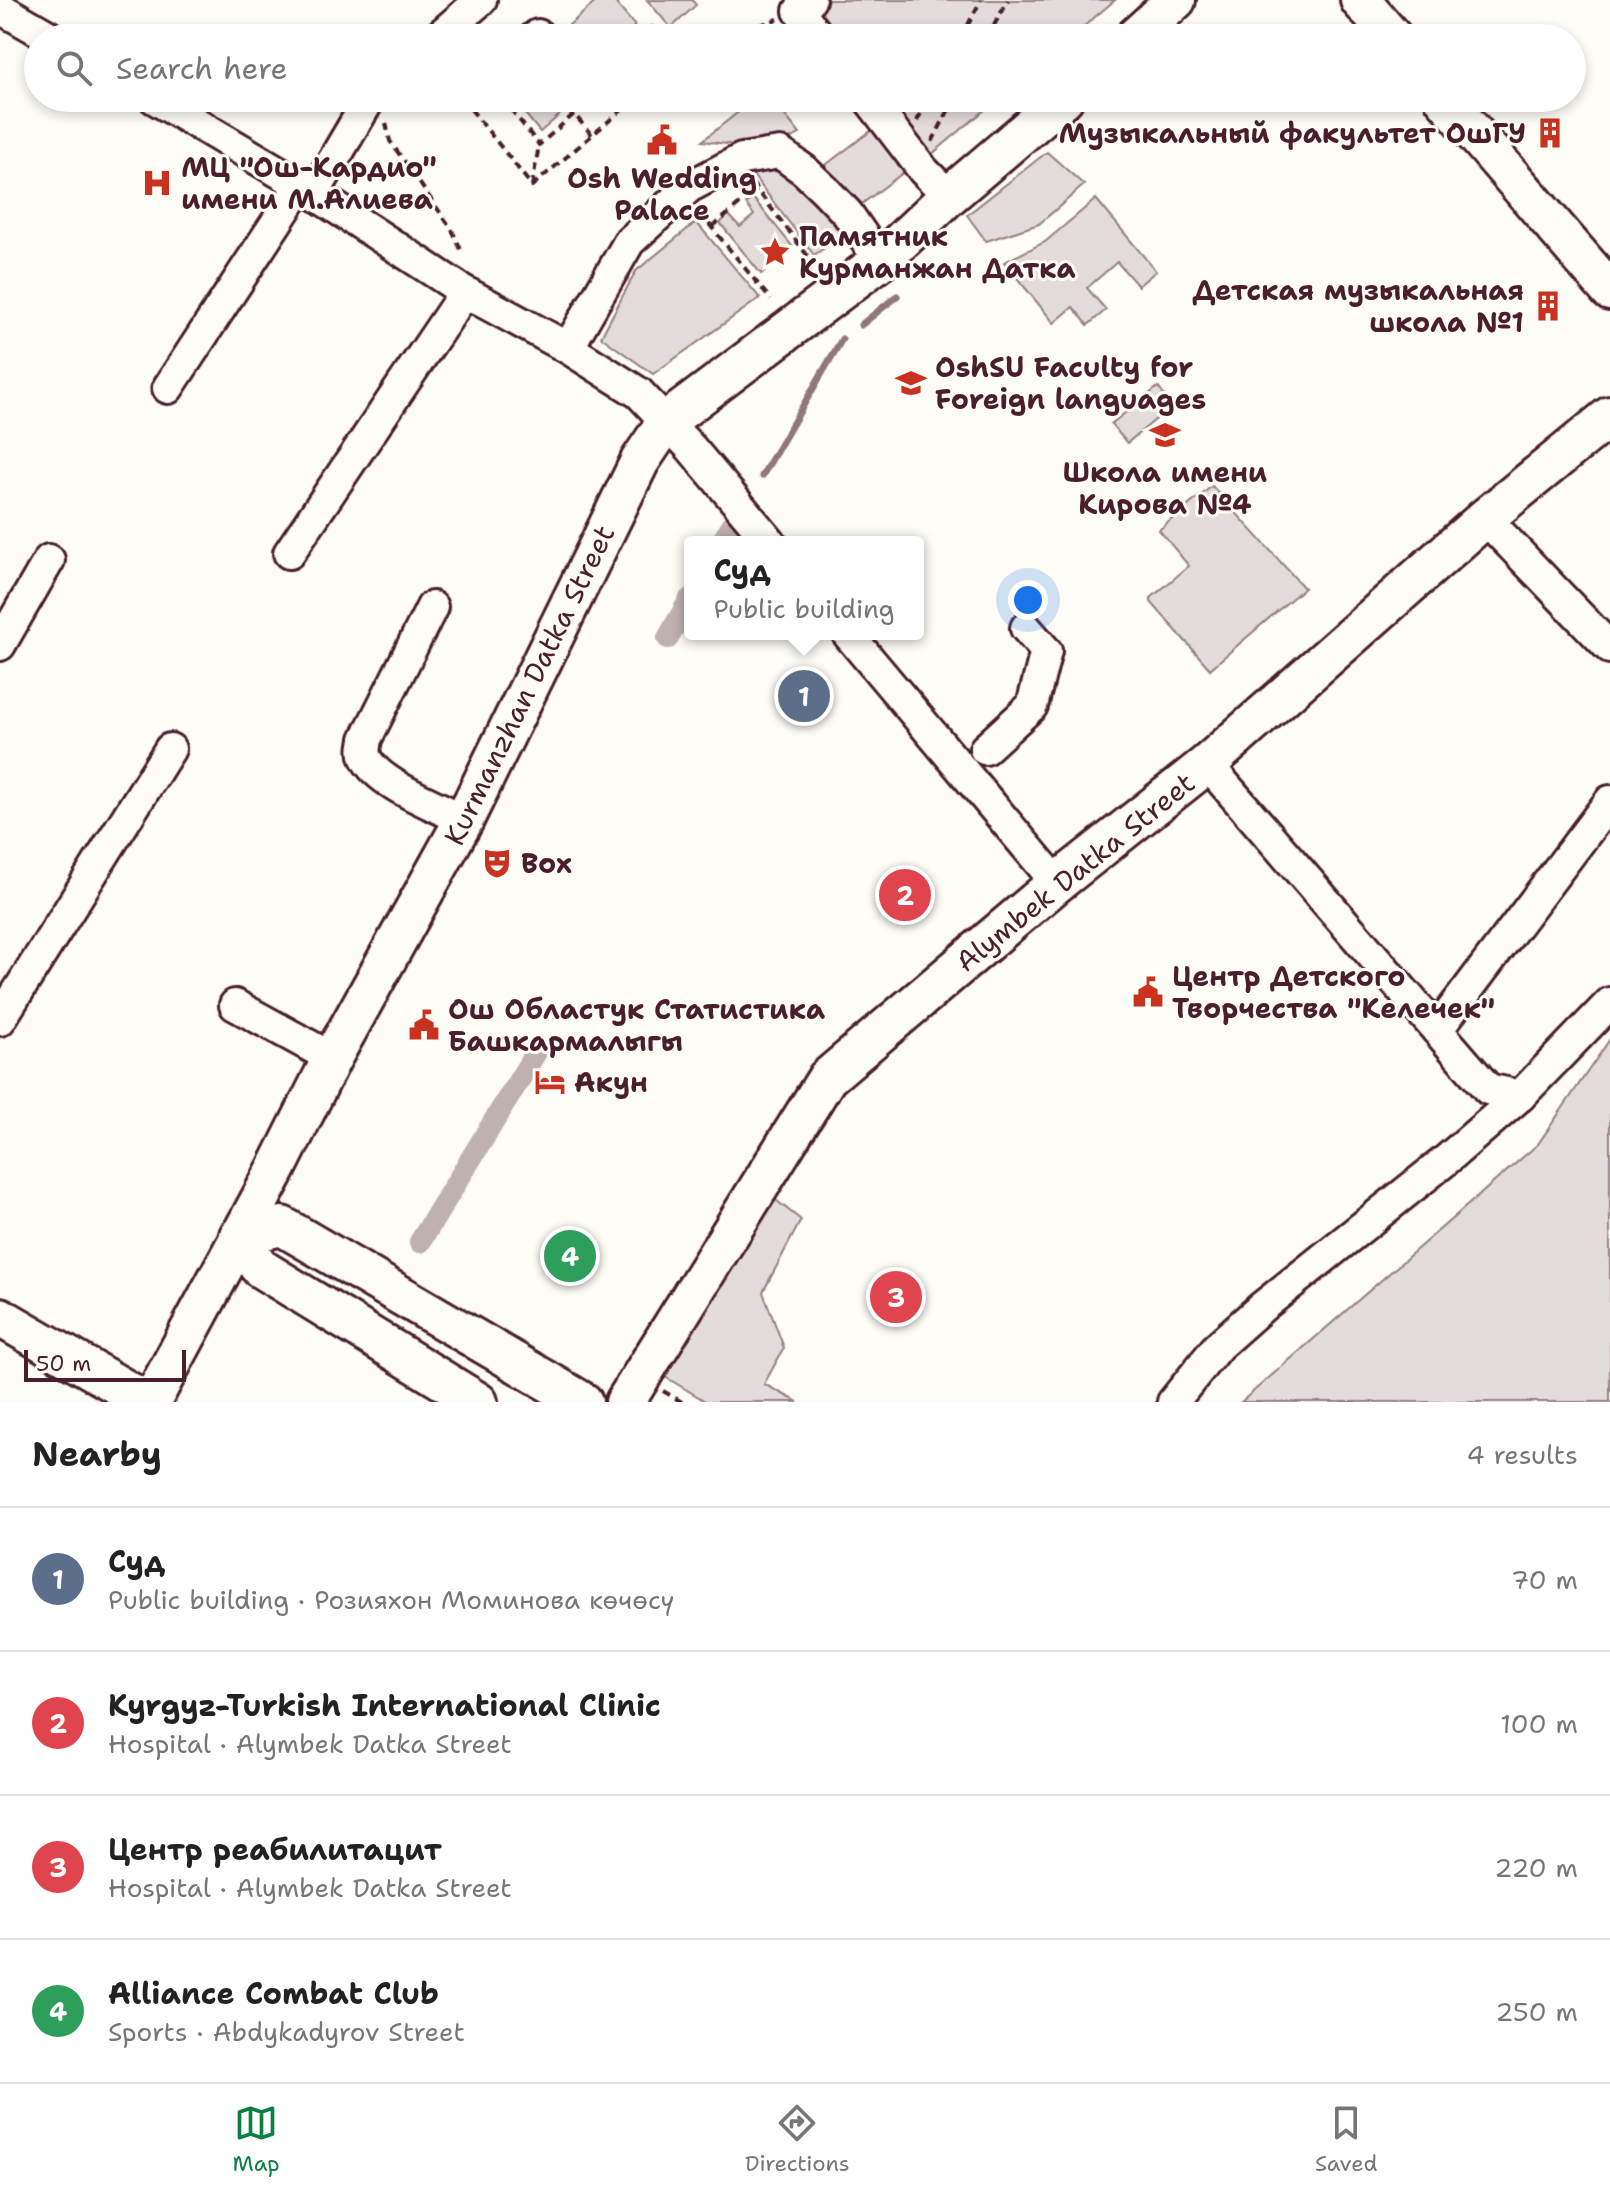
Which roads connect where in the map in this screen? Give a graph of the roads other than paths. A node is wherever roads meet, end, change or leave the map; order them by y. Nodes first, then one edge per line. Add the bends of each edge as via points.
1 (481, 0) edge
2 (1176, 0) edge
3 (1360, 0) edge
4 (0, 8) edge
5 (28, 24) edge
6 (453, 24) edge
7 (1149, 24) edge
8 (1381, 24) edge
9 (178, 112) edge
10 (360, 112) edge
11 (879, 112) edge
12 (1048, 112) edge
13 (1456, 112) edge
14 (308, 189) junction
15 (949, 196) junction
16 (880, 261) junction
17 (1610, 291) edge
18 (465, 292) junction
19 (568, 348) junction
20 (168, 388) dead end
21 (1610, 416) edge
22 (667, 421) junction
23 (1485, 518) junction
24 (765, 536) edge
25 (289, 553) dead end
26 (49, 560) dead end
27 (432, 607) dead end
28 (1026, 628) dead end
29 (853, 640) edge
30 (0, 645) edge
31 (1610, 648) edge
32 (170, 749) dead end
33 (985, 749) dead end
34 (1207, 764) junction
35 (1610, 801) edge
36 (464, 820) junction
37 (1057, 883) junction
38 (1610, 1003) edge
39 (235, 1005) dead end
40 (0, 1020) edge
41 (1437, 1030) junction
42 (332, 1058) junction
43 (1520, 1096) junction
44 (239, 1236) junction
45 (0, 1317) edge
46 (149, 1402) edge
47 (478, 1402) edge
48 (583, 1402) edge
49 (625, 1402) edge
50 (1173, 1402) edge

1 - 6 street
2 - 7 main road
3 - 8 main road
4 - 5 street
9 - 14 street
10 - 14 street
11 - 15 street
12 - 15 main road, Kurmanzhan Datka Street
13 - 17 main road
14 - 18 street
14 - 20 street
15 - 16 main road, Kurmanzhan Datka Street
16 - 19 street via 847,213 780,153 736,162 684,192 629,242
16 - 22 main road, Kurmanzhan Datka Street
18 - 19 street
18 - 25 street
19 - 22 street via 639,393
21 - 23 main road, Alymbek Datka Street
22 - 24 street
22 - 36 main road, Kurmanzhan Datka Street via 640,461
23 - 31 street
23 - 34 main road, Alymbek Datka Street
26 - 30 street
27 - 36 street via 364,752 382,777
28 - 33 street via 1046,651 1032,706
29 - 37 street
32 - 40 street
34 - 37 main road, Alymbek Datka Street
34 - 41 street
35 - 41 street
36 - 42 main road, Kurmanzhan Datka Street
37 - 49 main road, Alymbek Datka Street via 827,1078
38 - 43 street
39 - 42 street
41 - 43 street via 1488,1089
42 - 44 main road, Kurmanzhan Datka Street
43 - 50 street via 1240,1326
44 - 46 main road, Kurmanzhan Datka Street
44 - 47 main road via 260,1268
44 - 48 main road via 282,1226
45 - 46 main road

